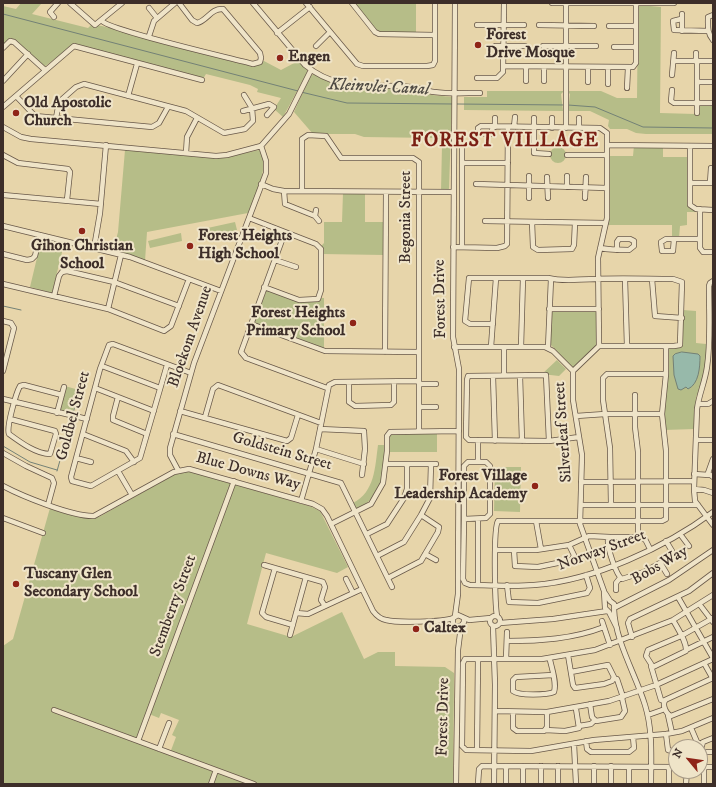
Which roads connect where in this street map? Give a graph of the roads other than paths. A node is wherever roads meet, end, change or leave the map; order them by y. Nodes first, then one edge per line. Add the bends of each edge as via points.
1 (58, 3) edge
2 (70, 3) edge
3 (174, 3) edge
4 (179, 3) edge
5 (253, 3) edge
6 (352, 3) edge
7 (435, 3) edge
8 (455, 3) edge
9 (504, 3) edge
10 (552, 3) edge
11 (566, 3) edge
12 (636, 3) edge
13 (649, 3) edge
14 (674, 3) edge
15 (119, 4) edge
16 (308, 5) edge
17 (149, 8) dead end
18 (713, 15) edge
19 (54, 17) dead end
20 (157, 18) junction
21 (102, 21) junction
22 (477, 25) dead end
23 (504, 25) junction
24 (524, 25) dead end
25 (566, 25) junction
26 (539, 26) dead end
27 (594, 26) dead end
28 (609, 26) dead end
29 (636, 26) junction
30 (710, 28) edge
31 (682, 31) junction
32 (330, 32) junction
33 (278, 33) junction
34 (435, 35) junction
35 (149, 36) junction
36 (713, 40) edge
37 (316, 46) dead end
38 (495, 46) dead end
39 (504, 46) junction
40 (525, 46) dead end
41 (543, 46) dead end
42 (566, 46) junction
43 (596, 46) dead end
44 (614, 46) dead end
45 (636, 47) junction
46 (3, 48) edge
47 (674, 53) dead end
48 (696, 53) dead end
49 (28, 54) junction
50 (696, 60) junction
51 (674, 61) junction
52 (713, 61) edge
53 (137, 64) junction
54 (504, 66) junction
55 (526, 67) junction
56 (544, 67) junction
57 (566, 67) junction
58 (588, 67) junction
59 (608, 67) junction
60 (628, 68) junction
61 (45, 70) junction
62 (311, 70) junction
63 (672, 75) dead end
64 (477, 78) dead end
65 (202, 80) dead end
66 (3, 81) edge
67 (526, 81) dead end
68 (544, 81) dead end
69 (588, 82) dead end
70 (697, 82) junction
71 (713, 82) edge
72 (608, 84) dead end
73 (627, 88) dead end
74 (672, 90) dead end
75 (480, 93) dead end
76 (244, 95) dead end
77 (455, 95) junction
78 (16, 96) junction
79 (128, 96) junction
80 (713, 103) edge
81 (697, 104) junction
82 (3, 107) edge
83 (168, 107) junction
84 (252, 108) junction
85 (243, 111) dead end
86 (697, 113) dead end
87 (267, 115) dead end
88 (56, 118) junction
89 (197, 118) junction
90 (495, 118) dead end
91 (514, 118) dead end
92 (534, 118) dead end
93 (552, 118) dead end
94 (579, 118) dead end
95 (3, 127) edge
96 (508, 127) junction
97 (514, 127) junction
98 (534, 128) junction
99 (552, 128) junction
100 (566, 128) junction
101 (579, 128) junction
102 (462, 142) dead end
103 (106, 145) junction
104 (607, 145) junction
105 (261, 146) junction
106 (690, 146) junction
107 (713, 146) edge
108 (186, 153) junction
109 (549, 154) dead end
110 (567, 155) dead end
111 (607, 155) junction
112 (3, 156) edge
113 (462, 163) junction
114 (508, 163) junction
115 (711, 168) dead end
116 (529, 176) dead end
117 (567, 176) dead end
118 (548, 177) dead end
119 (586, 177) dead end
120 (690, 183) junction
121 (712, 183) edge
122 (261, 184) junction
123 (476, 184) dead end
124 (507, 185) junction
125 (529, 187) junction
126 (548, 187) junction
127 (567, 187) junction
128 (586, 187) junction
129 (607, 188) junction
130 (284, 191) junction
131 (302, 191) junction
132 (386, 192) junction
133 (420, 192) junction
134 (453, 192) junction
135 (3, 195) edge
136 (529, 198) dead end
137 (548, 198) dead end
138 (585, 198) dead end
139 (67, 200) junction
140 (101, 204) junction
141 (700, 209) junction
142 (316, 210) dead end
143 (713, 210) edge
144 (315, 216) junction
145 (249, 218) junction
146 (319, 221) dead end
147 (485, 221) dead end
148 (507, 222) junction
149 (532, 222) junction
150 (575, 223) junction
151 (606, 223) junction
152 (3, 226) edge
153 (285, 232) junction
154 (40, 235) junction
155 (674, 239) dead end
156 (700, 239) junction
157 (462, 247) junction
158 (94, 248) junction
159 (453, 248) junction
160 (600, 248) junction
161 (617, 250) dead end
162 (713, 252) edge
163 (3, 254) edge
164 (121, 255) junction
165 (275, 260) junction
166 (296, 267) dead end
167 (496, 278) junction
168 (523, 278) junction
169 (189, 279) junction
170 (551, 279) junction
171 (598, 279) junction
172 (625, 279) junction
173 (652, 279) junction
174 (713, 281) edge
175 (114, 282) junction
176 (3, 284) edge
177 (264, 287) junction
178 (221, 291) junction
179 (54, 296) junction
180 (179, 306) junction
181 (548, 309) junction
182 (600, 309) junction
183 (108, 310) junction
184 (682, 318) junction
185 (3, 321) edge
186 (251, 324) junction
187 (493, 324) junction
188 (599, 346) junction
189 (627, 346) junction
190 (666, 346) junction
191 (454, 347) junction
192 (492, 347) junction
193 (504, 347) junction
194 (521, 347) junction
195 (711, 347) edge
196 (548, 348) junction
197 (385, 352) junction
198 (419, 352) junction
199 (167, 365) junction
200 (710, 365) edge
201 (102, 366) junction
202 (573, 370) junction
203 (3, 371) edge
204 (191, 373) junction
205 (666, 374) junction
206 (504, 375) junction
207 (493, 376) junction
208 (520, 376) junction
209 (349, 382) junction
210 (394, 382) junction
211 (419, 383) junction
212 (436, 384) dead end
213 (64, 387) dead end
214 (95, 388) junction
215 (160, 388) junction
216 (327, 388) junction
217 (62, 395) junction
218 (635, 395) dead end
219 (118, 397) junction
220 (3, 399) edge
221 (713, 401) edge
222 (15, 402) junction
223 (698, 404) junction
224 (419, 407) junction
225 (436, 407) dead end
226 (180, 410) junction
227 (154, 411) junction
228 (57, 413) junction
229 (605, 414) junction
230 (635, 414) junction
231 (662, 414) junction
232 (298, 415) junction
233 (576, 416) junction
234 (205, 418) junction
235 (10, 419) junction
236 (87, 419) junction
237 (321, 423) junction
238 (320, 429) junction
239 (419, 430) junction
240 (458, 431) junction
241 (83, 434) junction
242 (147, 434) junction
243 (174, 434) junction
244 (579, 437) junction
245 (478, 440) junction
246 (495, 440) junction
247 (697, 440) junction
248 (713, 440) edge
249 (522, 441) junction
250 (549, 441) junction
251 (316, 449) junction
252 (3, 453) edge
253 (76, 458) junction
254 (713, 459) edge
255 (91, 462) dead end
256 (134, 462) junction
257 (478, 462) junction
258 (364, 464) junction
259 (386, 464) junction
260 (407, 464) junction
261 (431, 464) junction
262 (436, 464) dead end
263 (178, 470) junction
264 (118, 471) junction
265 (309, 473) junction
266 (694, 474) junction
267 (362, 475) dead end
268 (711, 476) edge
269 (234, 481) junction
270 (638, 481) junction
271 (694, 481) junction
272 (581, 482) junction
273 (610, 482) junction
274 (666, 482) junction
275 (3, 486) edge
276 (694, 489) junction
277 (713, 493) edge
278 (132, 495) junction
279 (301, 500) junction
280 (48, 504) junction
281 (581, 505) junction
282 (611, 505) junction
283 (698, 505) junction
284 (638, 506) junction
285 (666, 506) junction
286 (356, 512) junction
287 (713, 512) edge
288 (421, 515) junction
289 (707, 516) junction
290 (3, 518) edge
291 (464, 519) junction
292 (478, 519) junction
293 (536, 521) junction
294 (580, 521) junction
295 (638, 521) junction
296 (331, 524) junction
297 (713, 525) edge
298 (43, 533) dead end
299 (367, 534) junction
300 (680, 534) junction
301 (638, 537) junction
302 (585, 538) junction
303 (609, 538) junction
304 (666, 541) junction
305 (569, 545) junction
306 (689, 546) dead end
307 (713, 547) edge
308 (541, 549) junction
309 (650, 549) junction
310 (496, 550) junction
311 (514, 550) junction
312 (713, 550) edge
313 (425, 554) junction
314 (705, 554) junction
315 (378, 556) junction
316 (436, 560) dead end
317 (614, 564) junction
318 (660, 564) junction
319 (264, 565) dead end
320 (275, 568) junction
321 (596, 571) junction
322 (713, 573) edge
323 (667, 574) dead end
324 (586, 575) junction
325 (306, 577) junction
326 (388, 578) junction
327 (620, 578) junction
328 (346, 579) dead end
329 (478, 585) junction
330 (495, 585) junction
331 (507, 585) junction
332 (392, 587) dead end
333 (362, 589) junction
334 (616, 590) dead end
335 (353, 593) junction
336 (458, 594) junction
337 (713, 595) edge
338 (678, 596) junction
339 (700, 605) junction
340 (325, 606) junction
341 (609, 607) junction
342 (687, 612) junction
343 (296, 613) junction
344 (454, 617) junction
345 (462, 617) junction
346 (674, 620) junction
347 (712, 620) edge
348 (435, 621) junction
349 (495, 621) junction
350 (602, 622) dead end
351 (293, 624) junction
352 (458, 626) junction
353 (604, 627) junction
354 (696, 628) junction
355 (507, 632) dead end
356 (290, 635) dead end
357 (681, 636) junction
358 (632, 637) junction
359 (713, 637) edge
360 (507, 641) junction
361 (621, 641) junction
362 (704, 642) junction
363 (610, 645) junction
364 (686, 650) junction
365 (568, 655) junction
366 (478, 658) junction
367 (550, 658) junction
368 (713, 658) edge
369 (495, 659) junction
370 (506, 659) junction
371 (704, 663) junction
372 (651, 666) junction
373 (571, 672) junction
374 (553, 675) junction
375 (713, 678) edge
376 (614, 679) junction
377 (656, 685) junction
378 (640, 690) junction
379 (623, 697) junction
380 (713, 699) edge
381 (665, 701) junction
382 (590, 704) junction
383 (576, 709) dead end
384 (54, 710) dead end
385 (666, 710) junction
386 (495, 711) junction
387 (513, 712) junction
388 (547, 712) junction
389 (648, 715) junction
390 (668, 715) junction
391 (713, 718) edge
392 (595, 720) junction
393 (169, 723) dead end
394 (579, 726) junction
395 (691, 728) junction
396 (545, 730) junction
397 (672, 733) junction
398 (666, 734) junction
399 (651, 735) junction
400 (633, 737) junction
401 (696, 739) edge
402 (138, 741) junction
403 (586, 741) junction
404 (574, 744) junction
405 (668, 748) edge
406 (159, 749) junction
407 (477, 750) junction
408 (494, 750) junction
409 (494, 766) junction
410 (506, 766) junction
411 (523, 766) junction
412 (541, 766) junction
413 (558, 766) junction
414 (576, 766) junction
415 (594, 766) junction
416 (611, 766) junction
417 (629, 766) junction
418 (651, 767) junction
419 (668, 767) edge
420 (216, 770) junction
421 (211, 784) edge
422 (254, 784) edge
423 (456, 784) edge
424 (478, 784) edge
425 (494, 784) edge
426 (506, 784) edge
427 (523, 784) edge
428 (541, 784) edge
429 (558, 784) edge
430 (576, 784) edge
431 (594, 784) edge
432 (611, 784) edge
433 (628, 784) edge
434 (651, 784) edge

1 - 19 street via 50,12
2 - 21 street via 95,25
3 - 20 street
4 - 35 street via 197,23 216,9 223,9 260,53 261,60 254,64
5 - 33 street
6 - 34 street via 379,34
7 - 34 street
8 - 77 street, Forest Drive
9 - 23 street
10 - 11 street
11 - 12 street
11 - 25 street
12 - 13 street
12 - 29 street
13 - 14 street
15 - 21 street
16 - 32 street
16 - 33 street
17 - 20 street
18 - 30 street via 708,17
20 - 35 street via 152,24
21 - 35 street via 108,26
22 - 23 street
23 - 24 street
23 - 39 street
25 - 26 street
25 - 27 street
25 - 42 street
28 - 29 street
29 - 45 street
30 - 31 street
30 - 36 street
31 - 31 street via 673,29 674,20 682,16
32 - 34 street via 354,62 363,66 432,66 435,60
32 - 37 street
33 - 62 street
38 - 39 street
39 - 40 street
39 - 54 street
41 - 42 street
42 - 43 street
42 - 57 street
44 - 45 street
45 - 60 street via 636,64
46 - 49 street via 13,41
47 - 51 street
48 - 50 street
49 - 61 street
49 - 66 street
50 - 51 street
50 - 52 street
50 - 70 street
51 - 63 street
53 - 61 street via 71,47
53 - 65 street
53 - 79 street
54 - 55 street
54 - 64 street via 503,73 498,78
55 - 56 street
55 - 67 street
56 - 57 street
56 - 68 street
57 - 58 street
57 - 100 street
58 - 59 street
58 - 69 street
59 - 60 street
59 - 72 street
60 - 73 street
61 - 78 street
62 - 77 street via 346,85 409,86
62 - 105 street via 286,119
70 - 71 street
70 - 81 street
74 - 81 street via 671,100 674,103
75 - 77 street
76 - 84 street
77 - 134 street, Forest Drive
78 - 82 street
78 - 88 street via 34,115
79 - 83 street
79 - 88 street via 81,84 59,102
80 - 81 street
81 - 86 street
83 - 88 street via 159,123 152,127
83 - 89 street via 186,111
84 - 85 street
84 - 87 street via 270,104 274,107
84 - 89 street via 254,118 250,126 227,133 220,132
89 - 108 street via 187,137
90 - 96 street via 494,127
91 - 97 street
92 - 98 street
93 - 99 street
94 - 101 street
95 - 103 street via 24,138
96 - 97 street
96 - 114 street
97 - 98 street
98 - 99 street
98 - 109 street via 534,153
99 - 100 street
100 - 101 street
101 - 104 street via 600,128 605,131
102 - 113 street, Forest Drive
103 - 108 street
103 - 140 street
104 - 106 street
104 - 111 street
105 - 108 street via 222,156
105 - 122 street, Bloekom Avenue via 267,164
106 - 107 street
106 - 120 street
110 - 111 street
111 - 129 street
112 - 139 street via 18,163 68,169 70,172
113 - 114 street
113 - 157 street, Forest Drive
114 - 124 street
115 - 121 street
116 - 125 street
117 - 127 street
118 - 126 street
119 - 128 street
120 - 121 street
120 - 141 street via 690,205
122 - 130 street
122 - 145 street, Bloekom Avenue
123 - 124 street
124 - 125 street
124 - 148 street
125 - 126 street
125 - 136 street
126 - 127 street
126 - 137 street
127 - 128 street
128 - 129 street
128 - 138 street
129 - 151 street
130 - 131 street
130 - 144 street via 285,204
131 - 132 street
131 - 133 street, Begonia Street via 302,139 306,136 324,135 341,158 416,159 420,165
132 - 133 street
132 - 197 street
133 - 134 street
133 - 198 street, Begonia Street
134 - 159 street, Forest Drive
135 - 139 street
139 - 140 street
140 - 158 street
141 - 143 street
141 - 156 street
142 - 144 street
144 - 146 street
145 - 153 street
145 - 178 street, Bloekom Avenue
147 - 148 street
148 - 149 street
148 - 157 street via 505,246
149 - 150 street
149 - 150 street via 533,247 538,250 572,250
150 - 151 street
151 - 160 street
152 - 154 street
153 - 165 street
153 - 177 street via 316,244 321,249 319,297 315,300 299,300
154 - 158 street
154 - 163 street via 32,259
155 - 156 street
156 - 162 street via 702,251
157 - 159 street
158 - 164 street
159 - 191 street, Forest Drive
160 - 161 street
160 - 171 street
164 - 169 street
164 - 175 street
165 - 166 street
165 - 177 street
167 - 168 street
167 - 187 street
167 - 187 street via 470,278 467,283 465,321 470,324
168 - 170 street
168 - 194 street
169 - 178 street
169 - 180 street
170 - 171 street
170 - 181 street
171 - 172 street
171 - 182 street
172 - 173 street
172 - 189 street
173 - 184 street via 655,316
173 - 184 street via 676,279 682,282
174 - 195 street via 709,286
175 - 179 street via 65,272 59,276
175 - 180 street
175 - 183 street
176 - 179 street
177 - 186 street
178 - 204 street, Bloekom Avenue
179 - 183 street
180 - 183 street via 171,326 164,331
181 - 182 street
181 - 196 street
182 - 188 street
184 - 190 street via 681,343 678,346
185 - 203 street via 14,328
186 - 197 street via 323,350
186 - 216 street via 241,348 243,356
187 - 192 street
188 - 189 street
188 - 202 street
189 - 190 street
190 - 205 street
191 - 192 street
191 - 240 street, Forest Drive via 459,369
192 - 193 street
193 - 194 street
193 - 206 street
194 - 196 street
195 - 200 street
196 - 202 street, Silverleaf Street
197 - 198 street
198 - 211 street, Begonia Street
199 - 201 street, Goldbel Street via 111,344 107,347
199 - 204 street, Goldbel Street
199 - 215 street, Goldbel Street
200 - 223 street
201 - 214 street, Goldbel Street
201 - 215 street
202 - 233 street, Silverleaf Street
204 - 226 street, Bloekom Avenue
205 - 229 street via 607,374 602,380
205 - 231 street
206 - 207 street
206 - 208 street
207 - 245 street via 472,375 467,378 467,439
207 - 246 street
208 - 249 street
208 - 250 street via 546,375
209 - 210 street
209 - 210 street via 349,402 355,406 391,405 394,402
209 - 216 street via 333,382
210 - 211 street
211 - 212 street
211 - 224 street, Begonia Street
213 - 217 street
214 - 219 street
214 - 236 street, Goldbel Street
215 - 227 street, Goldbel Street
216 - 237 street
217 - 222 street via 22,385 18,388
217 - 228 street
218 - 230 street
219 - 227 street
219 - 242 street via 113,420
220 - 222 street
221 - 223 street
222 - 228 street
222 - 235 street
223 - 247 street
224 - 225 street
224 - 239 street, Begonia Street
226 - 234 street
226 - 243 street, Bloekom Avenue
227 - 242 street, Goldbel Street
228 - 236 street
229 - 230 street
229 - 233 street
229 - 273 street via 610,448
230 - 231 street
230 - 270 street
231 - 274 street
232 - 234 street via 291,438 287,441
232 - 234 street via 218,384 213,389
232 - 237 street
233 - 244 street, Silverleaf Street
235 - 235 street via 54,431 56,434 51,453 35,450 9,434
236 - 241 street, Goldbel Street
237 - 238 street
238 - 251 street
238 - 258 street via 364,431
239 - 240 street
239 - 259 street via 390,432 387,437
240 - 336 street, Forest Drive
241 - 253 street, Goldbel Street
241 - 256 street via 126,451
242 - 256 street, Goldbel Street via 141,456
243 - 263 street, Bloekom Avenue via 169,453
243 - 265 street, Goldstein Street
244 - 250 street
244 - 272 street, Silverleaf Street via 582,455
245 - 246 street
245 - 257 street
246 - 249 street
247 - 248 street
247 - 266 street
249 - 250 street
251 - 258 street
251 - 265 street
252 - 280 street via 52,478 54,483
253 - 255 street
253 - 264 street, Goldbel Street via 71,478 74,482 90,486
254 - 268 street via 708,470
256 - 264 street, Goldbel Street
257 - 291 street via 467,462 464,466
257 - 292 street via 488,463 490,468 490,514
258 - 267 street
259 - 260 street
259 - 286 street via 381,488 370,505
260 - 261 street
260 - 299 street via 407,489 404,498 387,524
261 - 262 street
261 - 288 street via 430,498
263 - 269 street, Blue Downs Way via 193,469
263 - 278 street, Blue Downs Way
264 - 278 street
265 - 279 street
265 - 286 street, Goldstein Street via 341,483
266 - 268 street
266 - 271 street
269 - 279 street, Blue Downs Way
269 - 402 street, Stemberry Street
270 - 273 street
270 - 274 street
270 - 284 street
271 - 274 street
271 - 276 street
272 - 273 street
272 - 281 street, Silverleaf Street
273 - 282 street
274 - 285 street
275 - 280 street, Blue Downs Way
276 - 277 street
276 - 283 street
278 - 280 street, Blue Downs Way via 94,516
279 - 296 street, Blue Downs Way via 322,509
281 - 282 street
281 - 294 street, Silverleaf Street
282 - 284 street
283 - 285 street
283 - 289 street
284 - 285 street
284 - 295 street
285 - 295 street via 666,519
286 - 296 street
286 - 299 street, Goldstein Street
287 - 289 street, Norway Street
288 - 313 street via 440,528
288 - 315 street via 404,542
289 - 297 street
289 - 300 street, Norway Street
290 - 298 street
291 - 292 street
291 - 329 street, Norway Street via 463,579 466,584
292 - 329 street
293 - 294 street
293 - 308 street
293 - 310 street via 500,520 496,523
294 - 295 street
294 - 302 street, Silverleaf Street
295 - 301 street
296 - 333 street, Blue Downs Way
299 - 315 street, Goldstein Street
300 - 304 street, Norway Street
300 - 306 street
301 - 303 street
301 - 309 street via 644,539
302 - 303 street
302 - 305 street
302 - 321 street, Silverleaf Street
303 - 317 street via 608,544
304 - 309 street, Norway Street
304 - 318 street via 673,554
305 - 308 street
305 - 311 street via 574,555 572,560 534,567 515,566
307 - 314 street, Bobs Way
308 - 311 street
309 - 317 street, Norway Street
310 - 311 street
310 - 330 street
312 - 314 street, Bobs Way
313 - 316 street
313 - 326 street via 417,563
314 - 341 street, Bobs Way via 669,580
315 - 326 street, Goldstein Street
317 - 321 street, Norway Street
317 - 327 street
318 - 323 street
318 - 327 street via 625,579
319 - 320 street
320 - 325 street
320 - 351 street via 262,613 266,617
321 - 324 street, Norway Street
321 - 341 street, Silverleaf Street
322 - 338 street via 691,590
324 - 331 street, Norway Street via 536,585
324 - 331 street via 590,588 587,593 538,603 509,602
325 - 340 street via 324,583 322,600
325 - 343 street
326 - 332 street, Goldstein Street
327 - 334 street via 616,583
328 - 335 street
329 - 330 street, Norway Street
330 - 331 street, Norway Street
330 - 349 street
333 - 335 street
333 - 348 street, Blue Downs Way via 373,611 383,619
335 - 340 street
336 - 344 street, Forest Drive
336 - 345 street, Forest Drive
337 - 339 street
338 - 342 street
338 - 358 street via 630,619 628,623
339 - 342 street
339 - 347 street
340 - 343 street via 308,614
341 - 349 street, Bobs Way via 553,619
341 - 361 street
342 - 346 street
342 - 354 street
343 - 351 street
344 - 345 street, Blue Downs Way
344 - 348 street, Blue Downs Way
344 - 352 street, Forest Drive
345 - 349 street, Bobs Way
345 - 352 street
346 - 357 street
346 - 358 street
347 - 354 street
348 - 352 street, Blue Downs Way
349 - 352 street, Bobs Way via 469,622
349 - 369 street
350 - 353 street
351 - 356 street
352 - 423 street, Forest Drive
353 - 360 street via 592,632 543,640
353 - 363 street
354 - 357 street
354 - 362 street
355 - 360 street
357 - 364 street
357 - 372 street via 648,650 646,656
358 - 361 street
359 - 362 street
360 - 370 street
361 - 363 street
361 - 378 street
362 - 364 street
362 - 368 street
363 - 365 street
364 - 372 street
365 - 367 street
365 - 373 street
366 - 369 street
366 - 407 street
366 - 407 street via 465,659 463,663 462,746 465,750
367 - 370 street
367 - 374 street
368 - 371 street
369 - 370 street
369 - 386 street
371 - 375 street
371 - 377 street
372 - 377 street
373 - 376 street via 608,665
373 - 376 street via 573,685 577,688 604,684
374 - 374 street via 555,689 552,693 517,694 513,691 513,680 516,677
375 - 381 street
376 - 379 street via 617,679
377 - 378 street
377 - 381 street via 661,700
378 - 379 street
378 - 389 street
379 - 382 street
379 - 392 street via 625,711 622,717
380 - 390 street via 674,716
381 - 385 street
382 - 388 street
382 - 392 street
383 - 394 street
384 - 402 street
385 - 389 street
385 - 390 street
386 - 387 street
386 - 408 street
387 - 388 street
387 - 396 street via 513,728 516,731
388 - 396 street
389 - 399 street
390 - 397 street
391 - 395 street
392 - 394 street via 591,724
393 - 406 street
394 - 396 street via 578,729 565,731
395 - 397 street
395 - 401 street
397 - 398 street
398 - 399 street
398 - 405 street
399 - 400 street
399 - 418 street
400 - 403 street
400 - 403 street via 634,748 629,752 591,752
402 - 406 street
403 - 404 street
404 - 408 street via 531,751
404 - 414 street
406 - 420 street
407 - 408 street
408 - 409 street
409 - 410 street
409 - 424 street via 479,768
409 - 425 street
410 - 411 street
410 - 426 street
411 - 412 street
411 - 427 street
412 - 413 street
412 - 428 street
413 - 414 street
413 - 429 street
414 - 415 street
414 - 430 street
415 - 416 street
415 - 431 street
416 - 417 street
416 - 432 street
417 - 418 street
417 - 433 street
418 - 419 street
418 - 434 street
420 - 421 street
420 - 422 street

